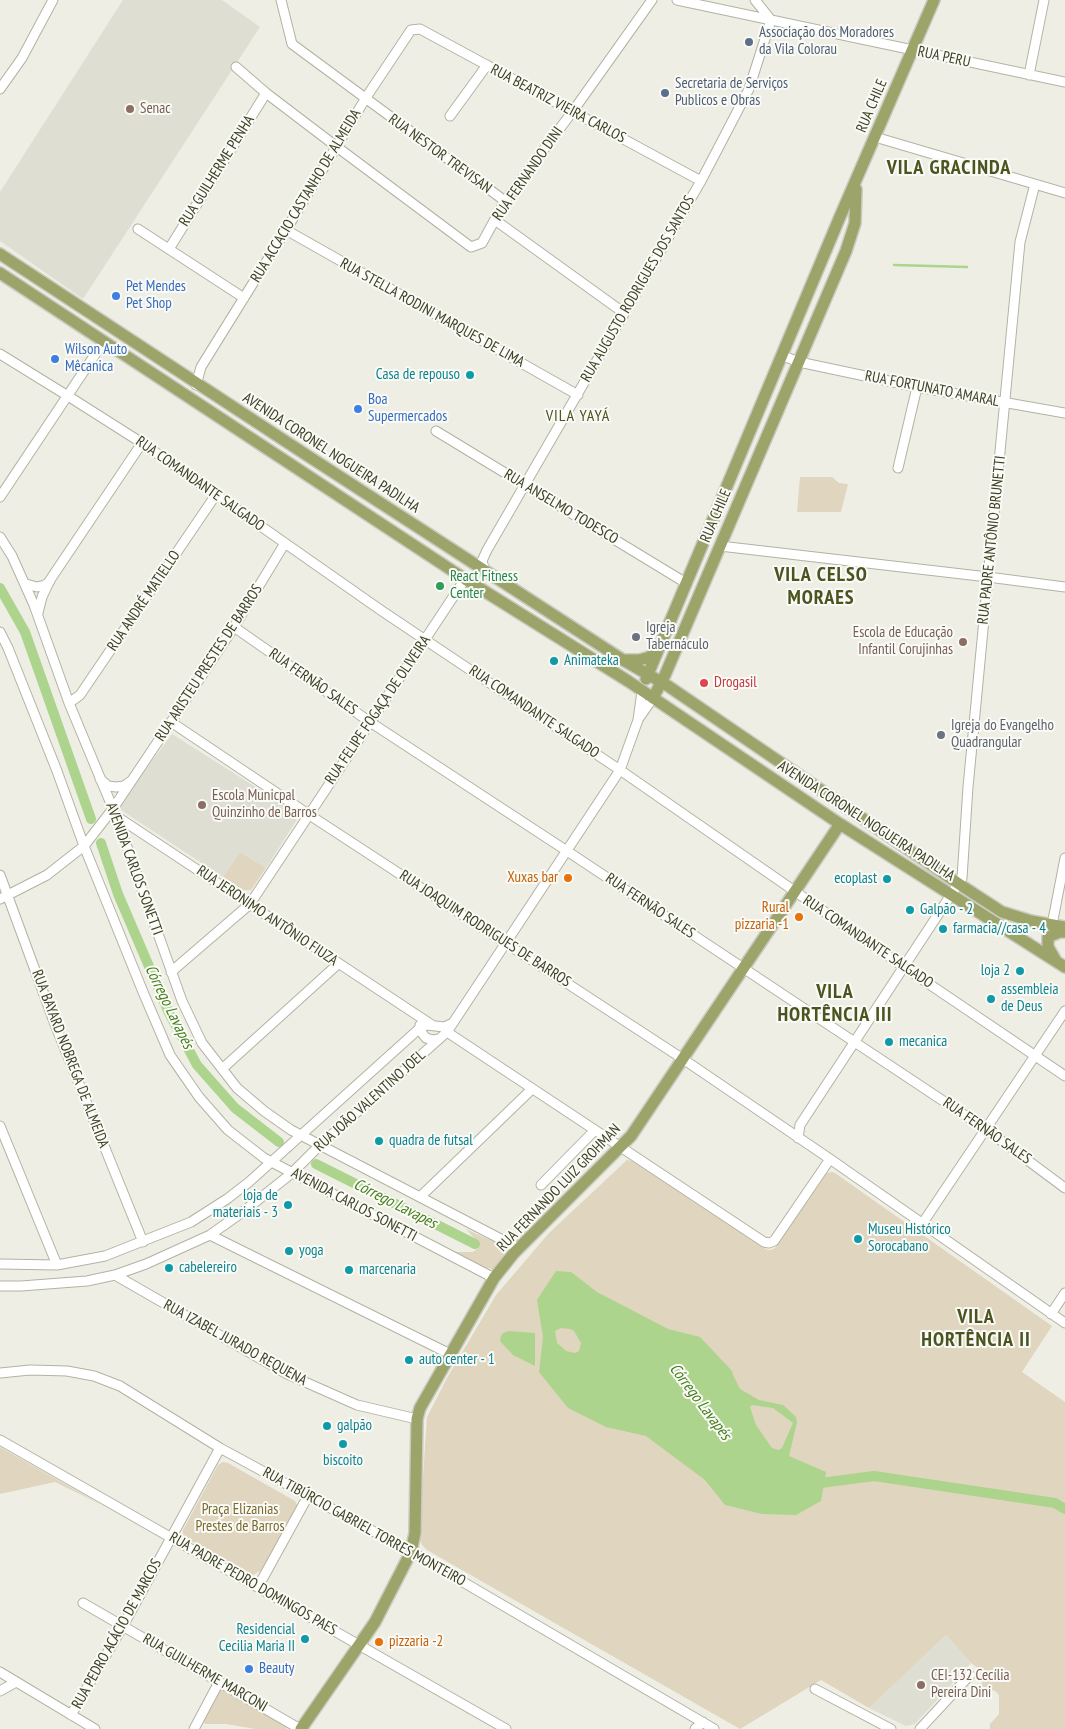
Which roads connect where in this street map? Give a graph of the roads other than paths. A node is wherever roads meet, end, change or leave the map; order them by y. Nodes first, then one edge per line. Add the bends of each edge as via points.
1 (53, 0) edge
2 (280, 0) edge
3 (652, 0) edge
4 (677, 0) edge
5 (755, 0) edge
6 (934, 0) edge
7 (1044, 0) edge
8 (771, 20) junction
9 (415, 29) joint
10 (912, 50) junction
11 (487, 65) junction
12 (236, 67) dead end
13 (1030, 75) junction
14 (1065, 82) edge
15 (0, 89) edge
16 (266, 93) junction
17 (365, 99) junction
18 (573, 111) junction
19 (450, 116) dead end
20 (875, 137) junction
21 (337, 147) junction
22 (862, 168) junction
23 (700, 181) junction
24 (1035, 184) junction
25 (1065, 194) edge
26 (505, 201) junction
27 (839, 219) junction
28 (495, 220) junction
29 (855, 223) junction
30 (138, 229) dead end
31 (286, 230) junction
32 (169, 249) junction
33 (0, 254) edge
34 (0, 273) edge
35 (244, 298) junction
36 (624, 313) junction
37 (104, 341) junction
38 (0, 354) edge
39 (783, 356) junction
40 (799, 362) junction
41 (192, 381) junction
42 (917, 387) junction
43 (184, 394) junction
44 (578, 395) junction
45 (68, 396) junction
46 (1005, 404) junction
47 (1065, 413) edge
48 (436, 431) dead end
49 (142, 444) junction
50 (898, 468) dead end
51 (525, 486) junction
52 (0, 496) edge
53 (215, 496) junction
54 (0, 537) edge
55 (285, 543) junction
56 (720, 546) junction
57 (487, 550) junction
58 (465, 558) junction
59 (485, 571) junction
60 (988, 577) junction
61 (465, 579) junction
62 (50, 580) junction
63 (686, 582) junction
64 (26, 584) junction
65 (1065, 588) edge
66 (38, 614) junction
67 (234, 627) junction
68 (0, 632) edge
69 (663, 639) junction
70 (426, 640) junction
71 (623, 660) junction
72 (648, 674) junction
73 (662, 682) junction
74 (642, 690) junction
75 (653, 698) junction
76 (69, 703) junction
77 (638, 720) junction
78 (171, 722) junction
79 (370, 722) junction
80 (620, 770) junction
81 (100, 779) junction
82 (131, 781) junction
83 (114, 813) junction
84 (308, 814) junction
85 (840, 824) junction
86 (84, 846) junction
87 (567, 850) junction
88 (1065, 858) edge
89 (0, 875) edge
90 (959, 884) junction
91 (794, 891) junction
92 (952, 894) junction
93 (4, 898) edge
94 (250, 904) junction
95 (1052, 925) junction
96 (1065, 927) edge
97 (1065, 932) edge
98 (1048, 937) junction
99 (505, 942) junction
100 (338, 964) junction
101 (1060, 964) edge
102 (904, 967) junction
103 (742, 968) junction
104 (171, 972) junction
105 (1065, 1011) edge
106 (419, 1017) junction
107 (453, 1023) junction
108 (434, 1026) junction
109 (420, 1028) junction
110 (443, 1036) junction
111 (854, 1042) junction
112 (1036, 1055) junction
113 (683, 1059) junction
114 (222, 1069) junction
115 (1065, 1076) edge
116 (532, 1089) junction
117 (0, 1126) edge
118 (595, 1130) junction
119 (987, 1130) junction
120 (300, 1135) junction
121 (798, 1138) junction
122 (320, 1145) junction
123 (621, 1147) junction
124 (830, 1159) junction
125 (270, 1162) junction
126 (292, 1173) junction
127 (541, 1185) dead end
128 (1065, 1188) edge
129 (420, 1197) junction
130 (922, 1224) junction
131 (210, 1235) junction
132 (143, 1242) junction
133 (516, 1251) junction
134 (0, 1264) edge
135 (57, 1265) junction
136 (115, 1276) junction
137 (494, 1278) junction
138 (0, 1286) edge
139 (1065, 1293) edge
140 (1051, 1314) junction
141 (1065, 1323) edge
142 (450, 1354) junction
143 (0, 1373) edge
144 (417, 1419) junction
145 (0, 1440) edge
146 (220, 1448) junction
147 (308, 1496) junction
148 (171, 1536) junction
149 (411, 1552) junction
150 (258, 1587) junction
151 (83, 1602) dead end
152 (123, 1626) junction
153 (360, 1645) junction
154 (0, 1672) edge
155 (970, 1675) dead end
156 (16, 1682) junction
157 (219, 1682) junction
158 (815, 1689) dead end
159 (0, 1691) edge
160 (72, 1715) junction
161 (703, 1722) junction
162 (95, 1729) edge
163 (194, 1729) edge
164 (301, 1729) edge
165 (506, 1729) edge
166 (695, 1729) edge
167 (714, 1729) edge
168 (891, 1729) edge
169 (920, 1729) edge

1 - 15 street via 22,58
2 - 17 street, RUA NESTOR TREVISAN via 292,44
3 - 18 street, RUA FERNANDO DINI
4 - 8 street, RUA PERU
5 - 8 street
6 - 10 main road, RUA CHILE
7 - 13 street
8 - 10 street, RUA PERU
8 - 23 street, RUA AUGUSTO RODRIGUES DOS SANTOS via 749,89
9 - 11 street, RUA BEATRIZ VIEIRA CARLOS
9 - 17 street, RUA ACCACIO CASTANHO DE ALMEIDA via 411,30
10 - 13 street, RUA PERU
10 - 20 main road, RUA CHILE
11 - 18 street, RUA BEATRIZ VIEIRA CARLOS
11 - 19 street
12 - 16 street
13 - 14 street, RUA PERU
16 - 21 street
16 - 32 street, RUA GUILHERME PENHA
17 - 21 street, RUA ACCACIO CASTANHO DE ALMEIDA
17 - 26 street, RUA NESTOR TREVISAN
18 - 23 street, RUA BEATRIZ VIEIRA CARLOS
18 - 26 street, RUA FERNANDO DINI
20 - 22 main road, RUA CHILE
20 - 24 street
21 - 28 street, RUA FERNANDO DINI via 471,247 482,243
21 - 31 street, RUA ACCACIO CASTANHO DE ALMEIDA
22 - 27 main road, RUA CHILE
22 - 29 main road, RUA CHILE via 855,195
23 - 36 street, RUA AUGUSTO RODRIGUES DOS SANTOS
24 - 25 street
24 - 46 street, RUA PADRE ANTÔNIO BRUNETTI via 1020,242
26 - 28 street, RUA FERNANDO DINI
27 - 29 main road via 851,216
27 - 39 main road, RUA CHILE
28 - 36 street
29 - 40 main road, RUA CHILE
30 - 32 street
31 - 35 street, RUA ACCACIO CASTANHO DE ALMEIDA
31 - 44 street, RUA STELLA RODINI MARQUES DE LIMA
32 - 35 street
33 - 41 main road, AVENIDA CORONEL NOGUEIRA PADILHA
34 - 37 main road, AVENIDA CORONEL NOGUEIRA PADILHA
35 - 41 street, RUA ACCACIO CASTANHO DE ALMEIDA
36 - 44 street, RUA AUGUSTO RODRIGUES DOS SANTOS
37 - 43 main road, AVENIDA CORONEL NOGUEIRA PADILHA
37 - 45 street
38 - 45 street, RUA COMANDANTE SALGADO
39 - 40 street
39 - 63 main road, RUA CHILE
40 - 42 street, RUA FORTUNATO AMARAL
40 - 56 main road, RUA CHILE
41 - 43 main road via 181,386
41 - 58 main road, AVENIDA CORONEL NOGUEIRA PADILHA
42 - 46 street, RUA FORTUNATO AMARAL
42 - 50 street
43 - 61 main road, AVENIDA CORONEL NOGUEIRA PADILHA
44 - 51 street, RUA AUGUSTO RODRIGUES DOS SANTOS
45 - 49 street, RUA COMANDANTE SALGADO
45 - 52 street
46 - 47 street, RUA FORTUNATO AMARAL
46 - 60 street, RUA PADRE ANTÔNIO BRUNETTI
48 - 51 street, RUA ANSELMO TODESCO
49 - 53 street, RUA COMANDANTE SALGADO
49 - 62 street
51 - 57 street, RUA AUGUSTO RODRIGUES DOS SANTOS
51 - 63 street, RUA ANSELMO TODESCO
53 - 55 street, RUA COMANDANTE SALGADO
53 - 76 street, RUA ANDRÉ MATIELLO via 80,695
54 - 64 street, AVENIDA CARLOS SONETTI
55 - 67 street, RUA ARISTEU PRESTES DE BARROS
55 - 70 street, RUA COMANDANTE SALGADO
56 - 60 street
56 - 73 main road, RUA CHILE
57 - 58 street via 477,558
57 - 59 street, RUA AUGUSTO RODRIGUES DOS SANTOS via 482,560
58 - 59 main road, AVENIDA CORONEL NOGUEIRA PADILHA
59 - 71 main road, AVENIDA CORONEL NOGUEIRA PADILHA
60 - 65 street
60 - 90 street, RUA PADRE ANTÔNIO BRUNETTI
61 - 70 street, RUA FELIPE FOGAÇA DE OLIVEIRA
61 - 74 main road, AVENIDA CORONEL NOGUEIRA PADILHA
62 - 64 street via 37,587
62 - 66 street
63 - 69 main road, RUA CHILE
64 - 66 street, AVENIDA CARLOS SONETTI
66 - 76 street, AVENIDA CARLOS SONETTI
67 - 78 street, RUA ARISTEU PRESTES DE BARROS
67 - 79 street, RUA FERNÃO SALES
68 - 86 street, AVENIDA CARLOS SONETTI
69 - 71 main road via 650,657
69 - 72 main road, RUA CHILE
70 - 79 street, RUA FELIPE FOGAÇA DE OLIVEIRA
70 - 80 street, RUA COMANDANTE SALGADO
71 - 72 main road, AVENIDA CORONEL NOGUEIRA PADILHA
72 - 73 main road, AVENIDA CORONEL NOGUEIRA PADILHA
72 - 74 main road
73 - 75 main road
73 - 90 main road, AVENIDA CORONEL NOGUEIRA PADILHA
74 - 75 main road, AVENIDA CORONEL NOGUEIRA PADILHA
74 - 77 street, RUA JOÃO VALENTINO JOEL
75 - 77 street, RUA JOÃO VALENTINO JOEL
75 - 85 main road, AVENIDA CORONEL NOGUEIRA PADILHA
76 - 81 street, AVENIDA CARLOS SONETTI
77 - 80 street, RUA JOÃO VALENTINO JOEL
78 - 82 street, RUA ARISTEU PRESTES DE BARROS
78 - 84 street, RUA JOAQUIM RODRIGUES DE BARROS
79 - 84 street, RUA FELIPE FOGAÇA DE OLIVEIRA
79 - 87 street, RUA FERNÃO SALES
80 - 87 street, RUA JOÃO VALENTINO JOEL
80 - 91 street, RUA COMANDANTE SALGADO
81 - 82 street via 108,786 116,787
81 - 83 street, AVENIDA CARLOS SONETTI
82 - 83 street, RUA ARISTEU PRESTES DE BARROS
83 - 86 street, RUA ARISTEU PRESTES DE BARROS
83 - 94 street, RUA JERONIMO ANTÔNIO FIUZA
83 - 104 street, AVENIDA CARLOS SONETTI
84 - 94 street, RUA FELIPE FOGAÇA DE OLIVEIRA
84 - 99 street, RUA JOAQUIM RODRIGUES DE BARROS
85 - 91 main road, RUA FERNANDO LUIZ GROHMAN
85 - 92 main road, AVENIDA CORONEL NOGUEIRA PADILHA
86 - 93 street, RUA ARISTEU PRESTES DE BARROS via 47,875
86 - 125 street, AVENIDA CARLOS SONETTI via 170,1055 199,1098 228,1130
87 - 99 street, RUA JOÃO VALENTINO JOEL
87 - 103 street, RUA FERNÃO SALES
88 - 95 street
89 - 93 street, RUA BAYARD NOBREGA DE ALMEIDA
90 - 92 street, RUA PADRE ANTÔNIO BRUNETTI
90 - 95 main road, AVENIDA CORONEL NOGUEIRA PADILHA via 1002,912
91 - 102 street, RUA COMANDANTE SALGADO
91 - 103 main road, RUA FERNANDO LUIZ GROHMAN
92 - 101 main road, AVENIDA CORONEL NOGUEIRA PADILHA
92 - 102 street, RUA PADRE ANTÔNIO BRUNETTI
93 - 132 street, RUA BAYARD NOBREGA DE ALMEIDA
94 - 100 street, RUA JERONIMO ANTÔNIO FIUZA
94 - 104 street, RUA FELIPE FOGAÇA DE OLIVEIRA
95 - 96 main road, AVENIDA CORONEL NOGUEIRA PADILHA
95 - 98 main road
97 - 98 main road
98 - 101 main road via 1048,947
99 - 107 street, RUA JOÃO VALENTINO JOEL
99 - 113 street, RUA JOAQUIM RODRIGUES DE BARROS
100 - 106 street, RUA JERONIMO ANTÔNIO FIUZA
100 - 114 street
102 - 111 street, RUA PADRE ANTÔNIO BRUNETTI
102 - 112 street, RUA COMANDANTE SALGADO
103 - 111 street, RUA FERNÃO SALES
103 - 113 main road, RUA FERNANDO LUIZ GROHMAN
104 - 114 street, AVENIDA CARLOS SONETTI via 202,1043
105 - 112 street
106 - 108 street, RUA JERONIMO ANTÔNIO FIUZA
106 - 109 street
107 - 108 street, RUA JOÃO VALENTINO JOEL via 444,1027
107 - 110 street, RUA JOÃO VALENTINO JOEL
108 - 109 street, RUA JOÃO VALENTINO JOEL
108 - 110 street
109 - 110 street via 426,1038 433,1040
109 - 120 street, RUA JOÃO VALENTINO JOEL
110 - 116 street
110 - 122 street, RUA JOÃO VALENTINO JOEL
111 - 119 street, RUA FERNÃO SALES
111 - 121 street, RUA PADRE ANTÔNIO BRUNETTI via 800,1125
112 - 115 street, RUA COMANDANTE SALGADO
112 - 119 street
113 - 121 street, RUA JOAQUIM RODRIGUES DE BARROS
113 - 123 main road, RUA FERNANDO LUIZ GROHMAN
114 - 120 street, AVENIDA CARLOS SONETTI via 237,1088 264,1111
116 - 118 street
116 - 129 street
117 - 135 street
118 - 123 street
118 - 127 street
119 - 128 street, RUA FERNÃO SALES
119 - 130 street
120 - 122 street, AVENIDA CARLOS SONETTI
120 - 125 street, RUA JOÃO VALENTINO JOEL
121 - 124 street, RUA JOAQUIM RODRIGUES DE BARROS
122 - 126 street, RUA JOÃO VALENTINO JOEL
122 - 129 street, AVENIDA CARLOS SONETTI
123 - 124 street via 769,1243 774,1241
123 - 133 main road, RUA FERNANDO LUIZ GROHMAN
124 - 130 street, RUA JOAQUIM RODRIGUES DE BARROS
125 - 126 street, AVENIDA CARLOS SONETTI
125 - 132 street, RUA JOÃO VALENTINO JOEL via 207,1213
126 - 131 street, RUA JOÃO VALENTINO JOEL
126 - 137 street, AVENIDA CARLOS SONETTI
129 - 133 street, AVENIDA CARLOS SONETTI
130 - 140 street, RUA JOAQUIM RODRIGUES DE BARROS
131 - 136 street, RUA JOÃO VALENTINO JOEL
131 - 142 street
132 - 135 street, RUA JOÃO VALENTINO JOEL via 105,1256
133 - 137 main road, RUA FERNANDO LUIZ GROHMAN
134 - 135 street, RUA JOÃO VALENTINO JOEL
136 - 138 street, RUA JOÃO VALENTINO JOEL via 87,1281
136 - 144 street, RUA IZABEL JURADO REQUENA via 287,1374 358,1405
137 - 142 main road, RUA FERNANDO LUIZ GROHMAN
139 - 140 street
140 - 141 street, RUA JOAQUIM RODRIGUES DE BARROS
142 - 144 main road, RUA FERNANDO LUIZ GROHMAN
143 - 146 street, RUA TIBÚRCIO GABRIEL TORRES MONTEIRO via 67,1371 94,1376 120,1386
144 - 149 main road, RUA FERNANDO LUIZ GROHMAN via 415,1533
145 - 148 street, RUA PADRE PEDRO DOMINGOS PAES
146 - 147 street, RUA TIBÚRCIO GABRIEL TORRES MONTEIRO
146 - 148 street, RUA PEDRO ACÁCIO DE MARCOS
147 - 149 street, RUA TIBÚRCIO GABRIEL TORRES MONTEIRO
147 - 150 street
148 - 150 street, RUA PADRE PEDRO DOMINGOS PAES
148 - 152 street, RUA PEDRO ACÁCIO DE MARCOS
149 - 153 main road, RUA FERNANDO LUIZ GROHMAN
149 - 161 street, RUA TIBÚRCIO GABRIEL TORRES MONTEIRO
150 - 153 street, RUA PADRE PEDRO DOMINGOS PAES
151 - 152 street, RUA GUILHERME MARCONI
152 - 157 street, RUA GUILHERME MARCONI
152 - 160 street, RUA PEDRO ACÁCIO DE MARCOS
153 - 164 main road, RUA FERNANDO LUIZ GROHMAN
153 - 165 street, RUA PADRE PEDRO DOMINGOS PAES
154 - 156 street
155 - 169 street
156 - 159 street
156 - 160 street
157 - 163 street
157 - 164 street, RUA GUILHERME MARCONI
158 - 168 street
160 - 162 street
161 - 166 street
161 - 167 street, RUA TIBÚRCIO GABRIEL TORRES MONTEIRO

